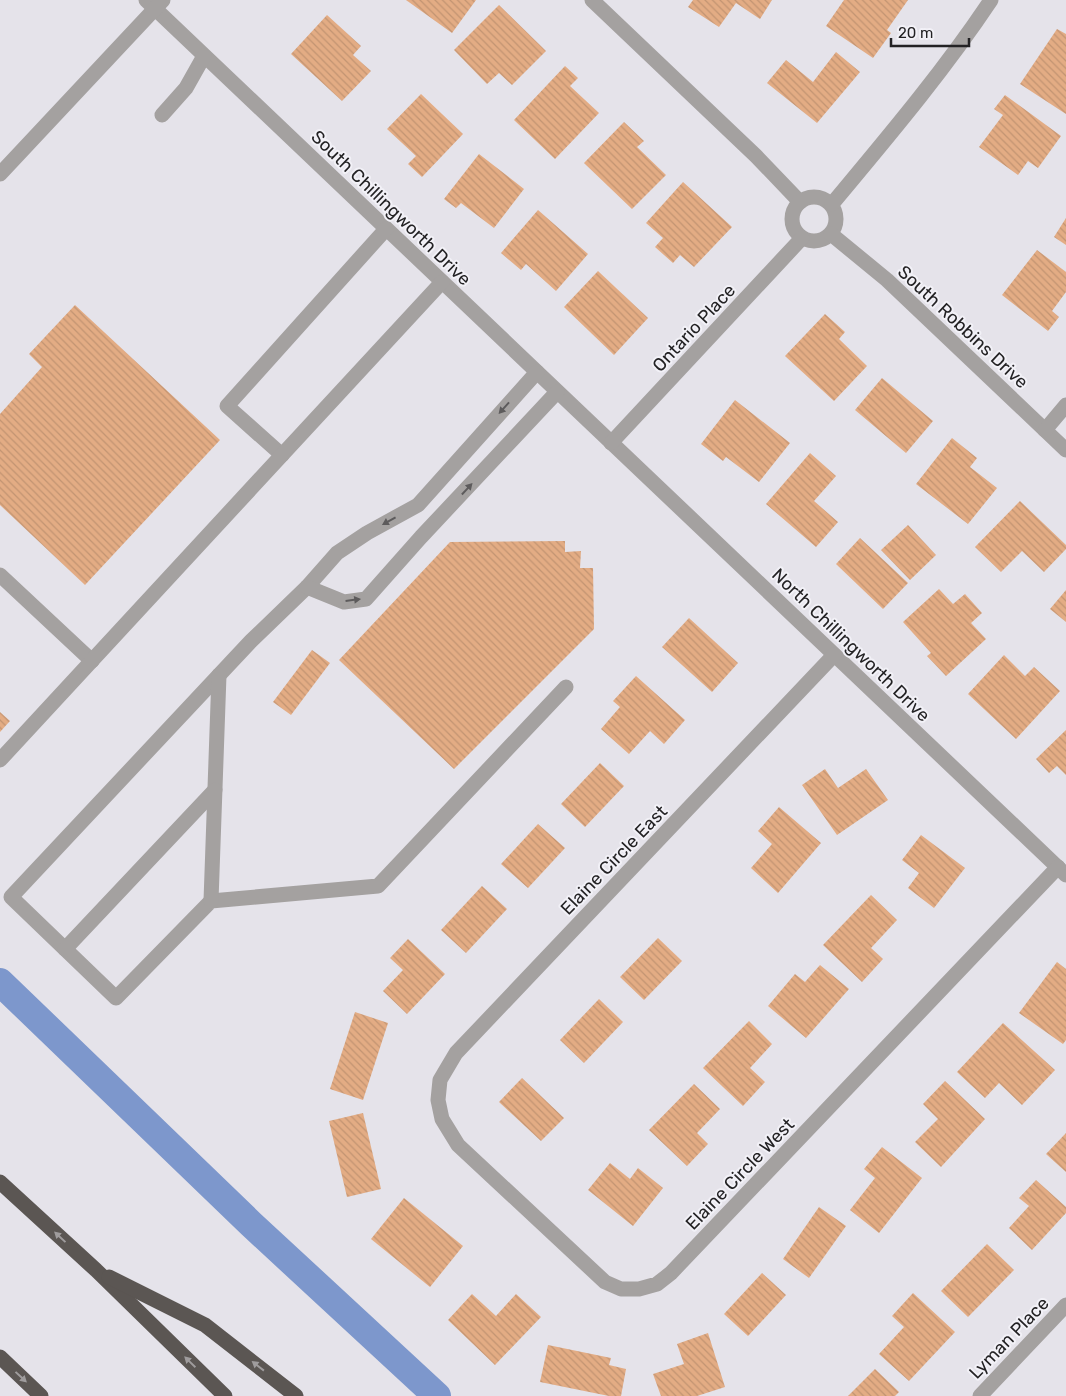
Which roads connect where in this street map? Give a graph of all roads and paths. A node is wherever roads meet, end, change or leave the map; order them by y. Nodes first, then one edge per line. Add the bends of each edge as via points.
1 (991, 0) edge
2 (598, 2) edge
3 (154, 3) edge
4 (204, 56) junction
5 (162, 115) dead end
6 (0, 174) edge
7 (800, 202) junction
8 (832, 204) junction
9 (386, 229) junction
10 (831, 234) junction
11 (802, 238) junction
12 (442, 282) junction
13 (537, 372) junction
14 (557, 392) junction
15 (1066, 405) edge
16 (1045, 430) junction
17 (611, 443) junction
18 (1066, 450) edge
19 (282, 455) junction
20 (0, 575) edge
21 (307, 587) junction
22 (834, 655) junction
23 (92, 661) junction
24 (219, 675) junction
25 (566, 687) dead end
26 (0, 760) edge
27 (215, 790) junction
28 (1062, 871) edge
29 (211, 901) junction
30 (65, 949) junction
31 (438, 1100) joint
32 (0, 1182) edge
33 (96, 1270) junction
34 (1066, 1305) edge
35 (0, 1357) edge
36 (41, 1396) edge
37 (225, 1396) edge
38 (296, 1396) edge
39 (980, 1396) edge

1 - 8 street via 901,122
2 - 7 street
3 - 4 street, South Chillingworth Drive
3 - 6 street
4 - 5 street via 186,88
4 - 9 street, South Chillingworth Drive
7 - 8 street via 817,196
7 - 11 street via 793,210 792,218 796,232
8 - 10 street via 837,224
9 - 12 street, South Chillingworth Drive
9 - 19 street via 227,406
10 - 11 street via 815,241
10 - 16 street, South Robbins Drive via 887,280
11 - 17 street, Ontario Place
12 - 13 street, South Chillingworth Drive
12 - 19 street
13 - 14 street, South Chillingworth Drive
13 -> 21 street via 418,505 337,554
14 - 17 street, South Chillingworth Drive
21 -> 14 street via 344,602 366,599
15 - 16 street
16 - 18 street, South Robbins Drive
17 - 22 street, North Chillingworth Drive
19 - 23 street
20 - 23 street
21 - 24 street
22 - 28 street, North Chillingworth Drive
22 - 31 street, Elaine Circle East via 456,1053 440,1080
23 - 26 street
24 - 27 street
24 - 30 street via 11,897
25 - 29 street via 378,886
27 - 29 street
27 - 30 street
28 - 31 street, Elaine Circle West via 671,1274 656,1284 639,1289 621,1289 605,1282 458,1145 442,1119
29 - 30 street via 116,998
33 -> 32 highway
37 -> 33 highway
38 -> 33 highway via 205,1325
34 - 39 street, Lyman Place
35 -> 36 highway

